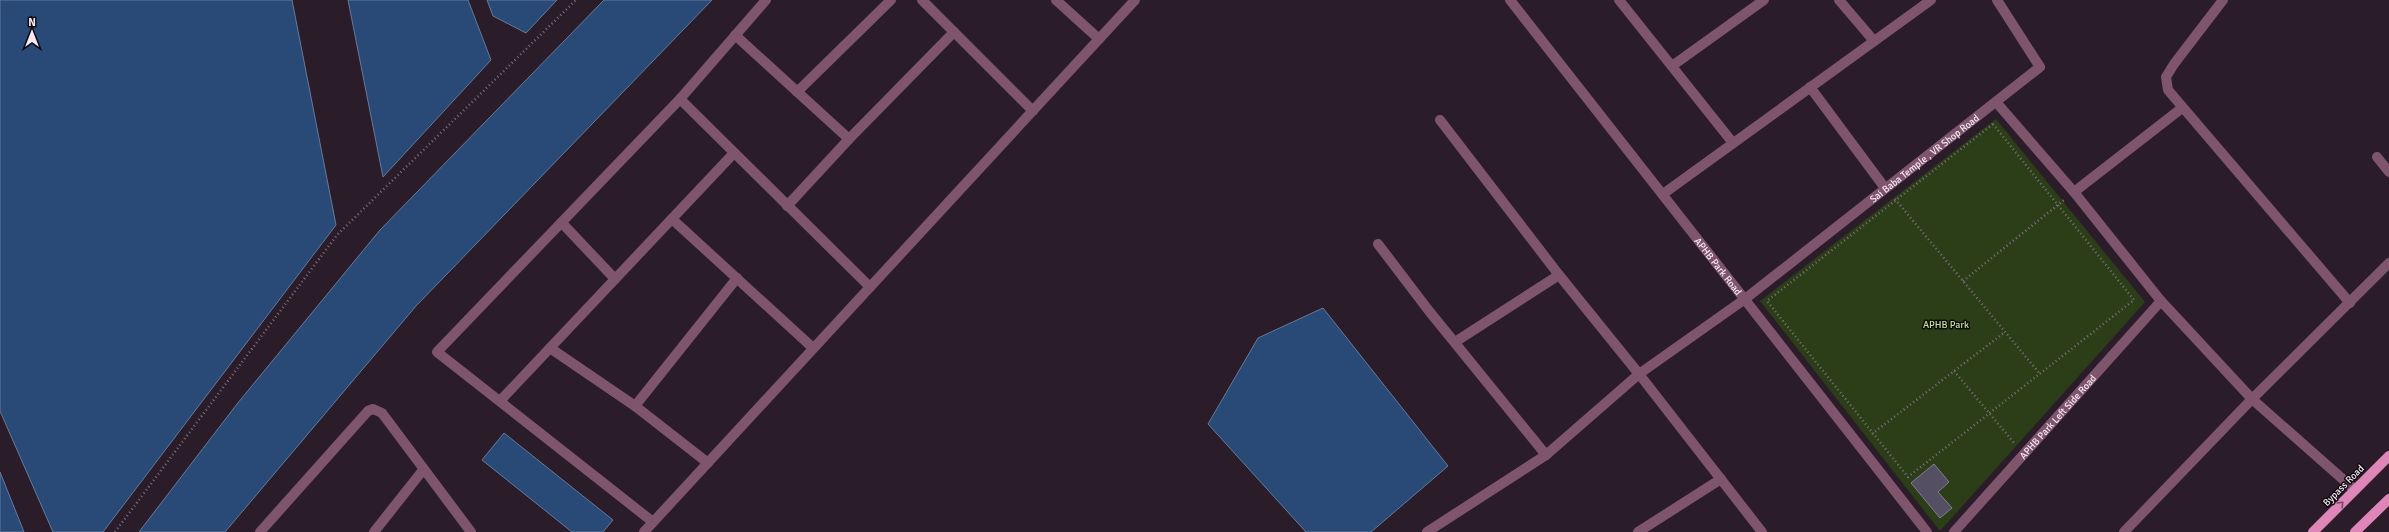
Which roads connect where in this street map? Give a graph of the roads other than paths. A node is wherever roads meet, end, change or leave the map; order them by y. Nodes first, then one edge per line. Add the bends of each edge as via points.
1 (766, 0) edge
2 (891, 0) edge
3 (922, 0) edge
4 (1056, 0) edge
5 (1135, 0) edge
6 (1510, 0) edge
7 (1620, 0) edge
8 (1764, 0) edge
9 (1839, 0) edge
10 (1931, 0) edge
11 (1997, 0) edge
12 (2223, 0) edge
13 (954, 32) junction
14 (736, 36) junction
15 (1099, 39) junction
16 (1874, 41) junction
17 (1672, 66) junction
18 (1810, 87) junction
19 (797, 92) junction
20 (680, 99) junction
21 (1996, 102) junction
22 (2182, 108) junction
23 (1032, 111) junction
24 (1440, 120) dead end
25 (849, 139) junction
26 (1733, 144) junction
27 (734, 153) junction
28 (2377, 157) dead end
29 (2389, 172) edge
30 (1885, 188) junction
31 (2074, 192) junction
32 (1663, 194) junction
33 (787, 206) junction
34 (672, 219) junction
35 (562, 223) junction
36 (1378, 244) dead end
37 (2389, 263) edge
38 (1559, 275) junction
39 (737, 278) junction
40 (615, 279) junction
41 (870, 287) junction
42 (1745, 299) junction
43 (2161, 301) junction
44 (2350, 303) junction
45 (1455, 342) junction
46 (550, 348) junction
47 (814, 348) junction
48 (1639, 374) junction
49 (2252, 399) junction
50 (500, 401) junction
51 (635, 406) junction
52 (1546, 455) junction
53 (2389, 456) edge
54 (708, 463) junction
55 (423, 470) junction
56 (1721, 479) junction
57 (2355, 490) junction
58 (2389, 499) edge
59 (653, 522) junction
60 (260, 532) edge
61 (374, 532) edge
62 (471, 532) edge
63 (644, 532) edge
64 (1427, 532) edge
65 (1638, 532) edge
66 (1762, 532) edge
67 (1928, 532) edge
68 (1954, 532) edge
69 (2124, 532) edge
70 (2314, 532) edge
71 (2355, 532) edge

1 - 14 street
2 - 19 street
3 - 13 street
4 - 15 street
5 - 15 street
6 - 32 street, APHB Park Road
7 - 17 street
8 - 17 street
9 - 16 street
10 - 16 street
11 - 21 street, Sai Baba Temple , VR Shop Road via 2040,67
12 - 22 street via 2166,77 2168,90
13 - 23 street
13 - 25 street
14 - 19 street
14 - 20 street
15 - 23 street
16 - 18 street
17 - 26 street
18 - 26 street
18 - 30 street
19 - 25 street
20 - 27 street
20 - 35 street
21 - 30 street, Sai Baba Temple , VR Shop Road
21 - 31 street
22 - 31 street
22 - 44 street
23 - 41 street
24 - 38 street
25 - 33 street
26 - 32 street
27 - 33 street
27 - 34 street
28 - 29 street
30 - 42 street, Sai Baba Temple , VR Shop Road
31 - 43 street
32 - 42 street, APHB Park Road
33 - 41 street
34 - 39 street
34 - 40 street
35 - 40 street
35 - 50 street via 437,352
36 - 45 street
37 - 44 street
38 - 45 street
38 - 48 street
39 - 47 street
39 - 51 street
40 - 46 street
41 - 47 street
42 - 48 street, Sai Baba Temple , VR Shop Road
42 - 67 street, APHB Park Road
43 - 49 street
43 - 68 street, APHB Park Left Side Road
44 - 49 street
45 - 52 street
46 - 50 street
46 - 51 street
47 - 54 street
48 - 52 street, Sai Baba Temple , VR Shop Road
48 - 56 street
49 - 57 street
49 - 69 street
50 - 59 street
51 - 54 street
52 - 64 street, Sai Baba Temple , VR Shop Road
53 - 57 main road, Bypass Road
54 - 59 street
55 - 60 street via 382,413 374,409 368,411
55 - 61 street
55 - 62 street
56 - 65 street
56 - 66 street
70 -> 57 main road, Bypass Road
58 - 71 main road
59 - 63 street

